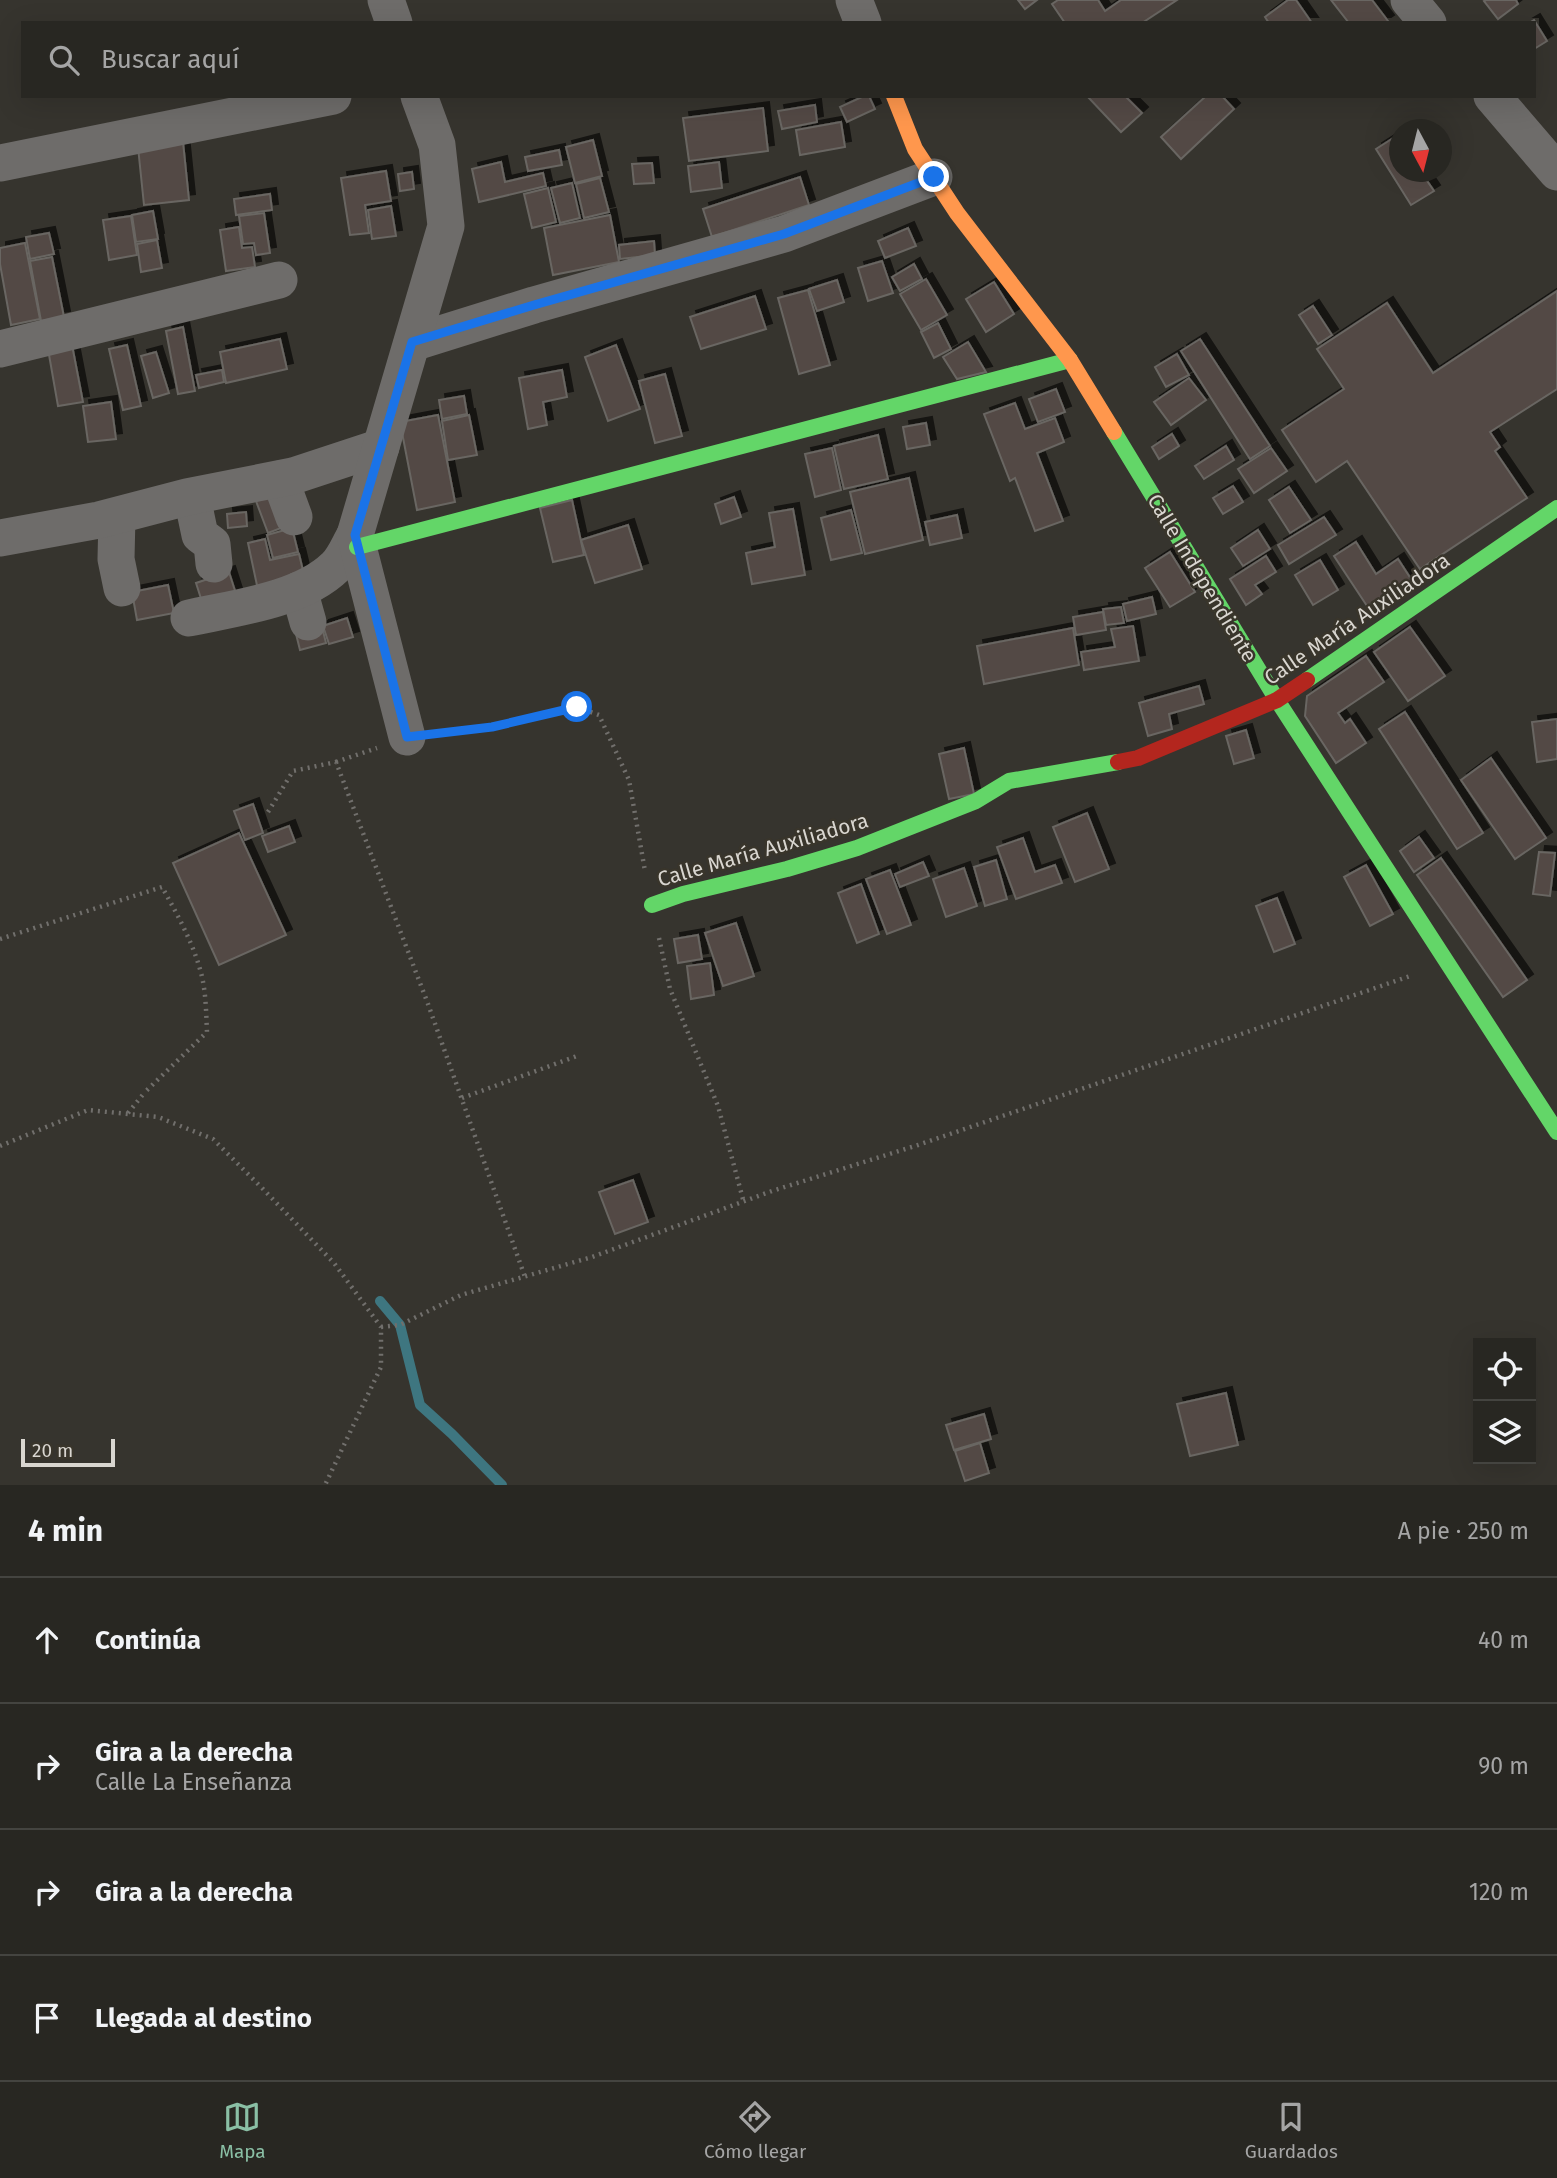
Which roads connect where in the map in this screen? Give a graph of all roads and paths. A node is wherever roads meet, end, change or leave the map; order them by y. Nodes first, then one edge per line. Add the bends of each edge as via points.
1 (386, 0) edge
2 (854, 0) edge
3 (1409, 0) edge
4 (393, 21) edge
5 (862, 21) edge
6 (1427, 21) edge
7 (323, 98) edge
8 (420, 98) edge
9 (895, 98) edge
10 (1494, 98) edge
11 (0, 163) edge
12 (1557, 172) edge
13 (934, 177) junction
14 (279, 280) dead end
15 (412, 342) junction
16 (0, 349) edge
17 (1070, 360) junction
18 (381, 447) junction
19 (280, 479) junction
20 (192, 497) junction
21 (1557, 508) edge
22 (117, 516) junction
23 (294, 517) dead end
24 (0, 538) edge
25 (356, 541) junction
26 (214, 564) dead end
27 (122, 588) dead end
28 (189, 618) dead end
29 (1277, 701) junction
30 (407, 737) junction
31 (336, 762) junction
32 (268, 812) dead end
33 (652, 905) junction
34 (0, 939) edge
35 (1448, 963) junction
36 (577, 1056) dead end
37 (462, 1098) junction
38 (128, 1114) junction
39 (1557, 1132) edge
40 (0, 1146) edge
41 (744, 1203) junction
42 (525, 1276) junction
43 (382, 1327) junction
44 (325, 1485) edge

1 - 4 street
2 - 5 street
3 - 6 street
7 - 11 street
8 - 15 street via 437,145 446,226
9 - 13 street, Calle Independiente via 915,149
10 - 12 street
13 - 15 street via 784,234
13 - 17 street, Calle Independiente
14 - 16 street
15 - 18 street
17 - 25 street
17 - 29 street, Calle Independiente
18 - 19 street
18 - 25 street
19 - 20 street
19 - 23 street
20 - 22 street
20 - 26 street via 200,535 212,544
21 - 29 street, Calle María Auxiliadora
22 - 24 street
22 - 27 street via 116,559
25 - 28 street via 337,566 311,587 303,606 253,604
25 - 30 street
29 - 33 street, Calle María Auxiliadora via 1138,758 1009,781 976,801 857,848
29 - 35 street, Calle Independiente
30 - 31 path
30 - 33 path via 492,727 577,707 599,715 629,780
31 - 32 path via 293,771
31 - 37 path
33 - 41 path via 670,989 718,1106
34 - 38 path via 162,887 200,967 207,1032
35 - 39 street, Calle Independiente
35 - 41 path
36 - 37 path
37 - 42 path
38 - 40 path via 88,1110
38 - 43 path via 158,1117 213,1139 334,1263
41 - 42 path
42 - 43 path via 461,1296 400,1325
43 - 44 path via 381,1367

